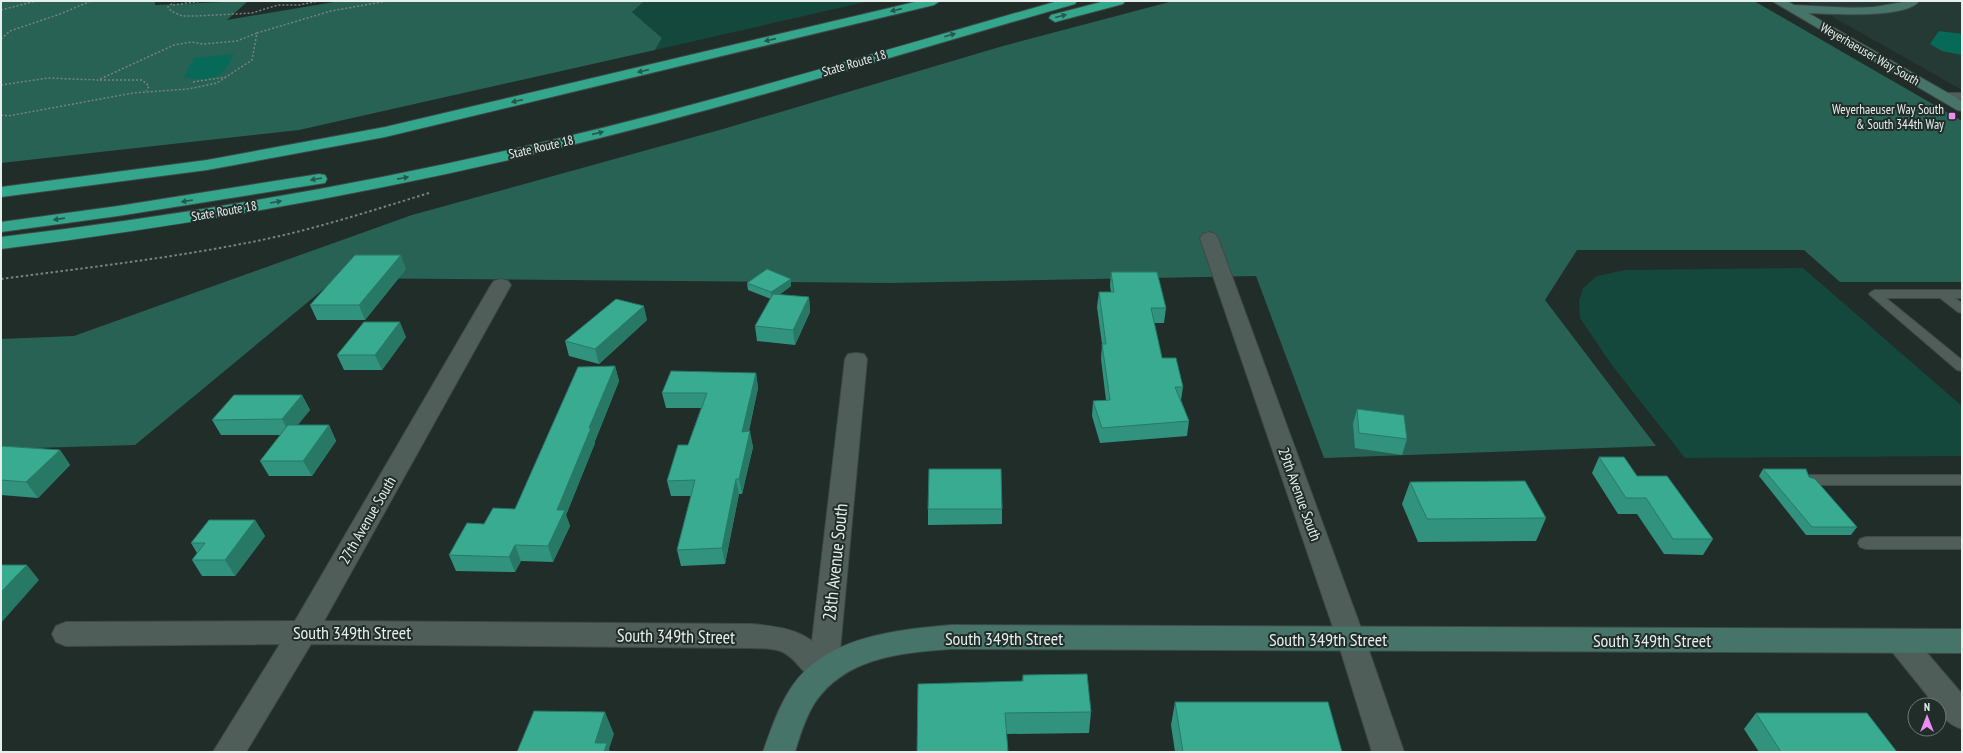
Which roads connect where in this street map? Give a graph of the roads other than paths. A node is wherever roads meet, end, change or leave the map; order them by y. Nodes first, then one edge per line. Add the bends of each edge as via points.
1 (934, 1) edge
2 (1032, 1) edge
3 (1071, 1) edge
4 (1119, 1) edge
5 (1778, 1) edge
6 (1913, 1) edge
7 (1792, 9) junction
8 (1944, 96) junction
9 (1962, 96) edge
10 (738, 97) junction
11 (1962, 107) edge
12 (531, 135) dead end
13 (333, 176) dead end
14 (1, 191) edge
15 (223, 211) junction
16 (1, 227) edge
17 (1209, 238) dead end
18 (1, 243) edge
19 (1, 252) edge
20 (501, 285) dead end
21 (1943, 294) junction
22 (1962, 294) edge
23 (1962, 309) edge
24 (856, 359) dead end
25 (1962, 367) edge
26 (1810, 480) edge
27 (1962, 480) edge
28 (1866, 543) dead end
29 (1962, 543) edge
30 (303, 632) junction
31 (66, 634) dead end
32 (1351, 639) junction
33 (1900, 641) junction
34 (1962, 641) edge
35 (824, 672) junction
36 (1962, 716) edge
37 (229, 752) edge
38 (778, 752) edge
39 (1388, 752) edge

1 -> 14 highway via 385,132 207,165 33,189
2 - 12 highway, State Route 18
10 -> 3 highway, State Route 18
10 -> 4 highway via 898,59
5 - 7 street, Weyerhaeuser Way South
6 - 7 street via 1903,6 1882,9
7 - 8 street, Weyerhaeuser Way South
8 - 9 lane
8 - 11 street, Weyerhaeuser Way South
15 -> 10 highway, State Route 18 via 480,161
13 -> 16 highway, State Route 18 via 133,209
15 - 18 highway, State Route 18
15 - 19 highway via 72,241
17 - 32 street, 29th Avenue South
20 - 30 street, 27th Avenue South
21 - 22 lane
21 - 23 lane
21 - 25 lane via 1875,294
24 - 35 street, 28th Avenue South
26 - 27 lane
28 - 29 lane
30 - 31 street, South 349th Street
30 - 35 street, South 349th Street via 774,638 794,643
30 - 37 street, 27th Avenue South
32 - 33 street, South 349th Street
32 - 35 street, South 349th Street via 951,637 908,640 868,648 836,663
32 - 39 street, 29th Avenue South
33 - 34 street, South 349th Street
33 - 36 street
35 - 38 street via 813,682 794,711

